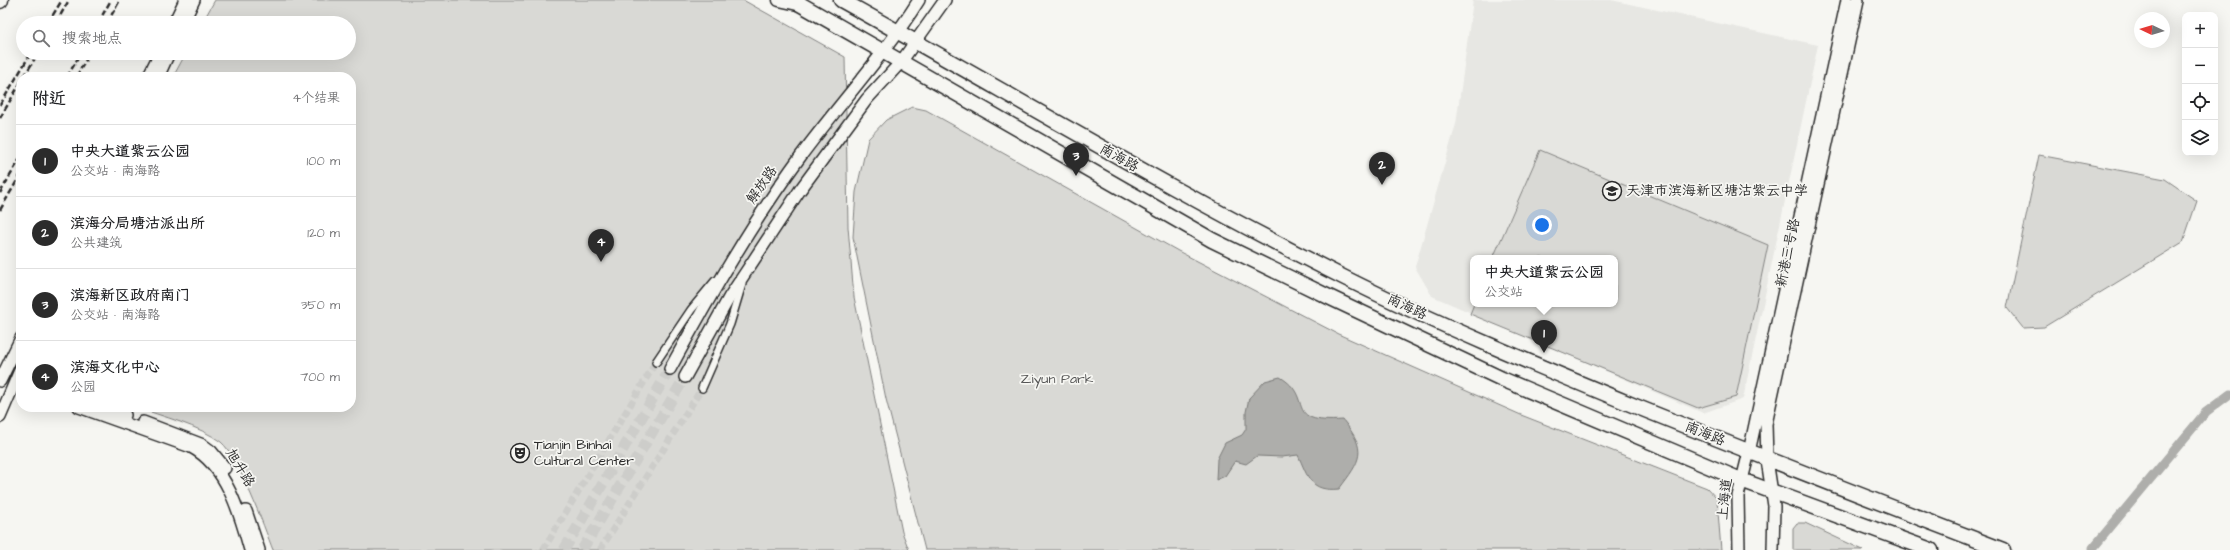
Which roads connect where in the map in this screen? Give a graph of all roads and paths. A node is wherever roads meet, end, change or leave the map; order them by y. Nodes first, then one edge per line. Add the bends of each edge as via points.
1 (185, 0) edge
2 (194, 0) edge
3 (778, 0) edge
4 (841, 0) edge
5 (919, 0) edge
6 (945, 0) edge
7 (1847, 0) edge
8 (1858, 0) edge
9 (797, 3) edge
10 (177, 16) edge
11 (186, 16) edge
12 (899, 32) junction
13 (917, 42) junction
14 (884, 52) junction
15 (156, 60) edge
16 (166, 60) edge
17 (902, 62) junction
18 (150, 72) edge
19 (160, 72) edge
20 (726, 267) junction
21 (745, 274) junction
22 (16, 348) edge
23 (656, 362) tunnel mouth
24 (670, 369) tunnel mouth
25 (2, 377) edge
26 (685, 377) tunnel mouth
27 (16, 378) edge
28 (16, 384) edge
29 (702, 388) tunnel mouth
30 (97, 412) edge
31 (114, 412) edge
32 (0, 417) edge
33 (139, 424) junction
34 (1749, 452) junction
35 (1767, 460) junction
36 (1741, 480) junction
37 (1772, 490) junction
38 (250, 550) edge
39 (259, 550) edge
40 (1739, 550) edge
41 (1774, 550) edge
42 (1931, 550) edge
43 (2003, 550) edge

1 - 10 street
2 - 11 street
3 - 9 main road
4 - 12 highway, 南海路
5 - 12 street, 解放路
6 - 13 street
7 - 34 street, 新港三号路
8 - 35 street, 新港三号路 via 1766,424
9 - 14 highway, 南海路
12 - 13 highway, 南海路
12 - 14 street, 解放路
13 - 17 street
13 - 34 highway, 南海路 via 1221,214 1347,279 1569,379
14 - 17 highway, 南海路
14 - 20 street, 解放路 via 800,157
15 - 18 street
16 - 19 street
17 - 21 street via 867,99 833,144
17 - 36 highway, 南海路 via 1212,240 1502,379
20 - 23 street via 691,310
20 - 24 street, 解放路
21 - 26 street via 719,314
21 - 29 street via 730,324
22 - 25 street
25 - 27 street
28 - 32 street
30 - 33 street
31 - 33 street
33 - 38 street, 旭升路 via 191,447 206,457 220,474 236,505
33 - 39 street, 旭升路 via 189,438 214,454 226,470 241,499
34 - 35 highway, 南海路
34 - 36 street, 上海道
35 - 37 street, 新港三号路
35 - 43 highway, 南海路
36 - 37 highway, 南海路
36 - 40 street, 上海道 via 1737,508
37 - 41 street
37 - 42 highway, 南海路

